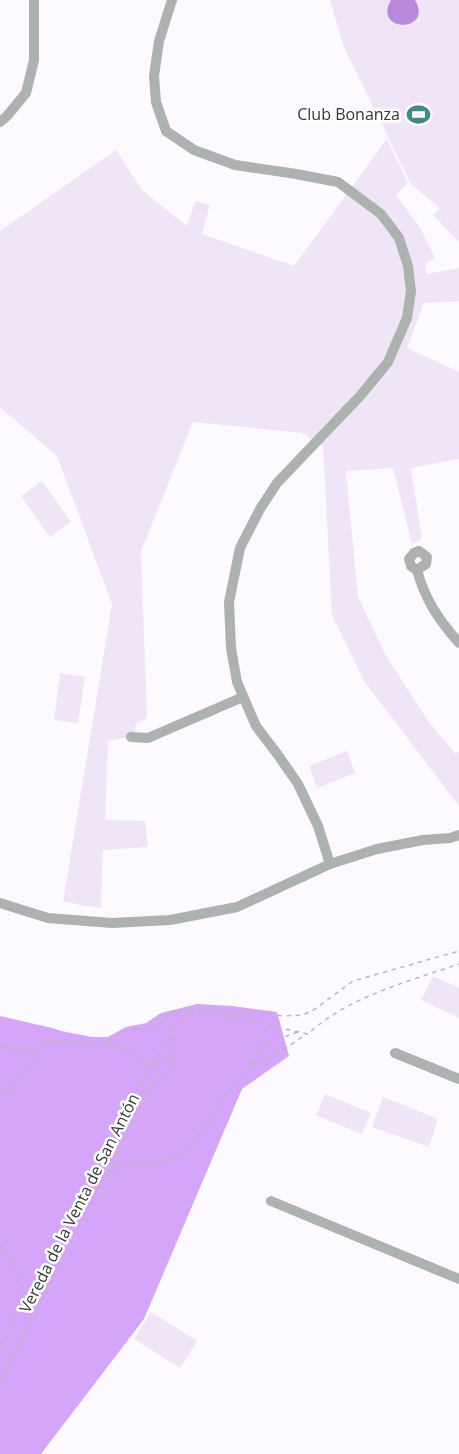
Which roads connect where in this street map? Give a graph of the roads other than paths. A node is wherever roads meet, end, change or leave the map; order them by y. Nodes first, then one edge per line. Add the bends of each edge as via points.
1 (34, 0) edge
2 (172, 0) edge
3 (0, 122) edge
4 (417, 570) dead end
5 (459, 643) edge
6 (243, 697) junction
7 (131, 737) dead end
8 (459, 835) edge
9 (330, 864) junction
10 (0, 903) edge
11 (395, 1053) dead end
12 (459, 1079) edge
13 (271, 1201) dead end
14 (459, 1279) edge

1 - 3 street via 34,60 26,93
2 - 6 street via 159,41 154,76 156,102 166,131 194,150 235,165 338,182 381,214 399,238 411,291 407,318 388,362 277,483 240,548 229,602 231,648
4 - 5 street via 440,621
6 - 7 street via 148,738
6 - 9 street via 256,726 298,784
8 - 9 street via 377,849
9 - 10 street via 237,907 170,920 112,923 48,918
11 - 12 street
13 - 14 street

